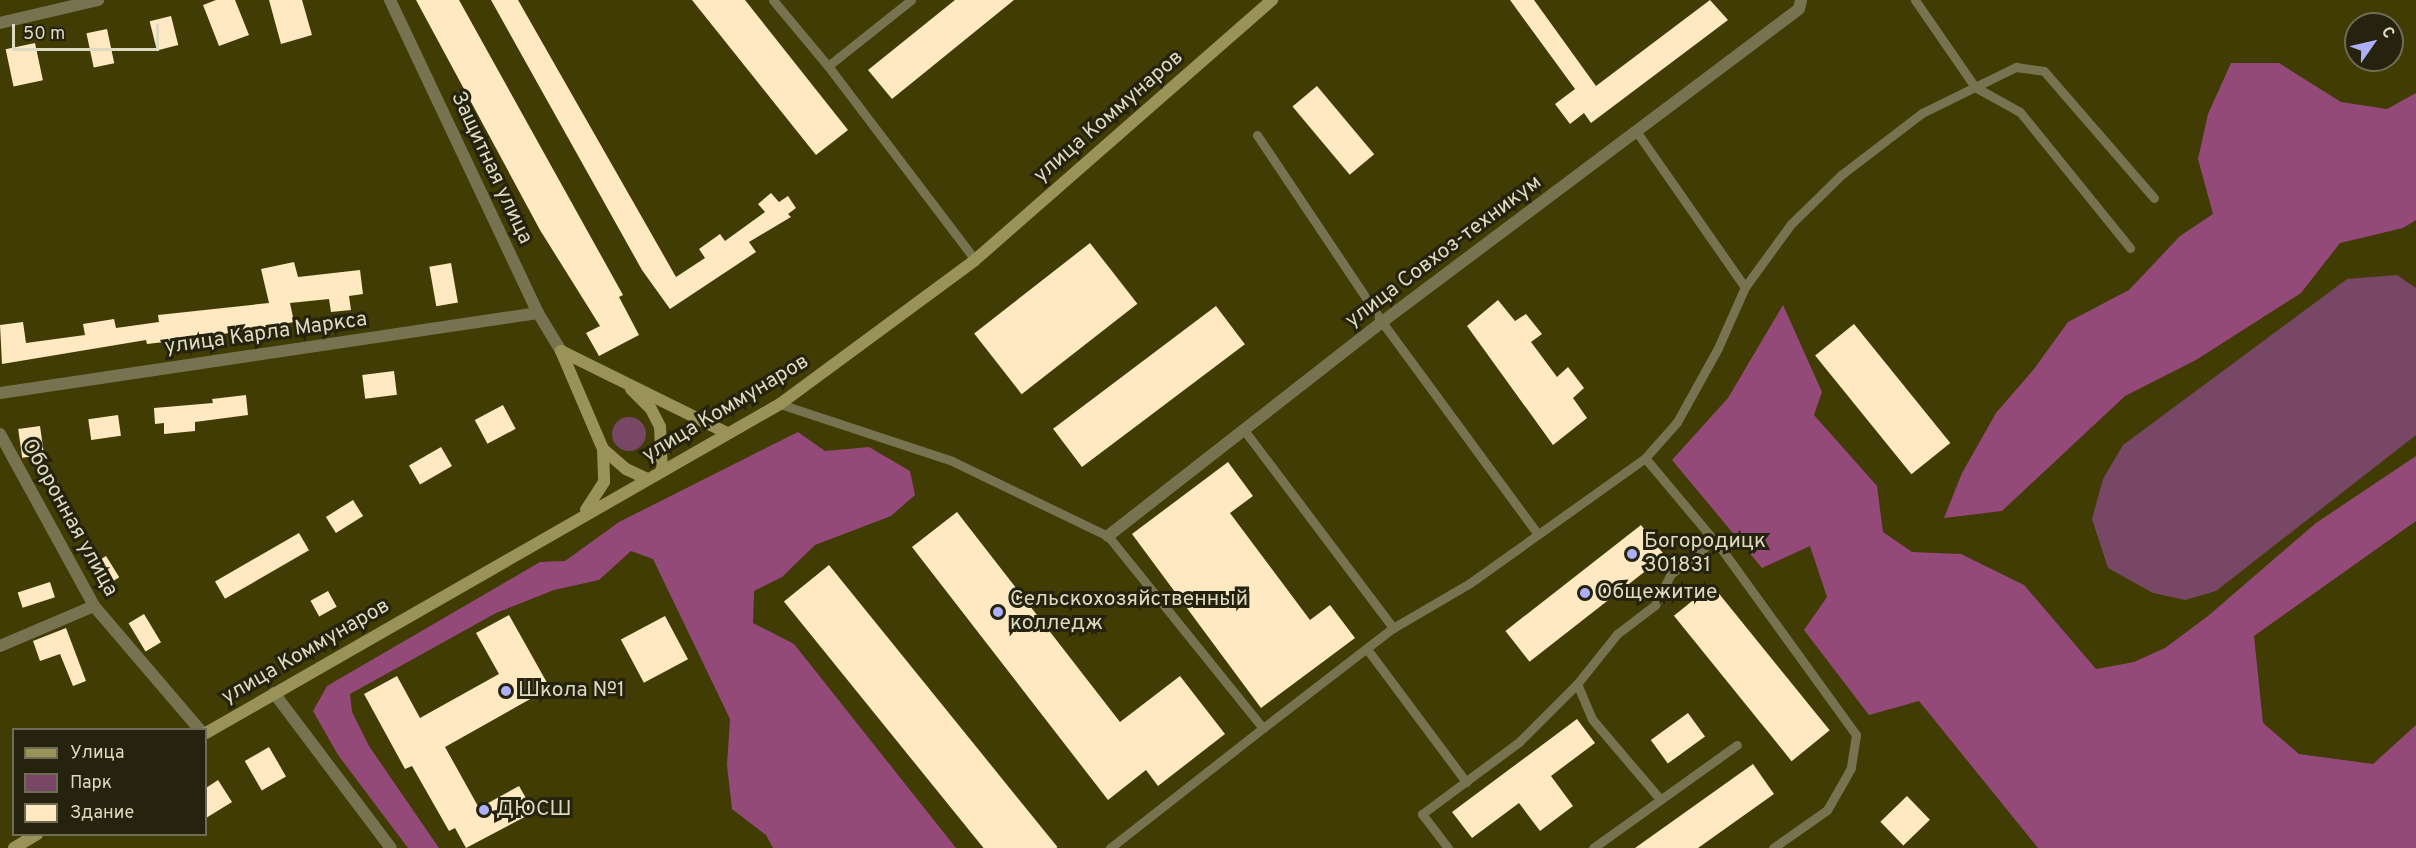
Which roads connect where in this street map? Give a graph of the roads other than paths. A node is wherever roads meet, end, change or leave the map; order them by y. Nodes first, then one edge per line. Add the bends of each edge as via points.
1 (98, 0) edge
2 (390, 0) edge
3 (773, 0) edge
4 (911, 0) edge
5 (1272, 0) edge
6 (1801, 0) edge
7 (1915, 0) edge
8 (0, 23) edge
9 (828, 66) junction
10 (1975, 87) junction
11 (1636, 131) junction
12 (1257, 135) dead end
13 (2154, 198) dead end
14 (2130, 248) dead end
15 (975, 260) junction
16 (1745, 287) junction
17 (538, 313) junction
18 (1382, 322) junction
19 (561, 351) junction
20 (626, 383) junction
21 (0, 393) edge
22 (780, 404) junction
23 (1244, 430) junction
24 (727, 433) junction
25 (0, 434) edge
26 (603, 449) junction
27 (1645, 458) junction
28 (662, 470) junction
29 (647, 479) junction
30 (579, 518) junction
31 (1538, 534) junction
32 (1108, 536) junction
33 (1714, 540) junction
34 (94, 606) junction
35 (1393, 628) junction
36 (0, 646) edge
37 (1367, 649) junction
38 (1577, 684) junction
39 (274, 693) junction
40 (199, 728) edge
41 (1263, 728) junction
42 (207, 732) edge
43 (1737, 744) dead end
44 (1466, 782) junction
45 (1660, 799) junction
46 (34, 836) edge
47 (14, 848) edge
48 (392, 848) edge
49 (1110, 848) edge
50 (1448, 848) edge
51 (1593, 848) edge
52 (1773, 848) edge

1 - 8 street
2 - 17 street, Защитная улица
3 - 9 lane
4 - 9 lane
5 - 15 main road, улица Коммунаров
6 - 11 street, улица Совхоз-техникум via 1799,9
7 - 10 lane
9 - 15 lane
10 - 13 lane via 2016,67 2044,71
10 - 14 lane via 2020,112
10 - 16 lane via 1922,114 1841,176 1791,224
11 - 16 lane
11 - 18 street, улица Совхоз-техникум
12 - 18 lane
15 - 22 main road, улица Коммунаров
16 - 27 lane via 1718,348 1677,422
17 - 19 street, Защитная улица
17 - 21 street, улица Карла Маркса
18 - 23 street, улица Совхоз-техникум
18 - 31 lane
19 - 20 main road
19 - 26 main road
20 - 24 main road
20 - 28 main road via 651,409 660,427
22 - 24 main road, улица Коммунаров
22 - 32 lane via 952,461
23 - 32 street, улица Совхоз-техникум
23 - 35 lane
24 - 28 main road, улица Коммунаров
25 - 34 street, Оборонная улица
26 - 29 main road via 626,469
26 - 30 main road via 604,482 598,496
27 - 31 lane
27 - 33 lane
28 - 29 main road, улица Коммунаров
29 - 30 main road, улица Коммунаров
30 - 39 main road, улица Коммунаров
31 - 35 lane via 1470,583
32 - 41 lane
33 - 38 lane via 1671,574 1655,605 1617,634
33 - 52 lane via 1856,735 1851,768 1827,810
34 - 36 street
34 - 40 street, Оборонная улица
35 - 37 lane
37 - 41 lane
37 - 44 lane
38 - 44 lane via 1519,742
38 - 45 lane via 1592,719
39 - 42 main road, улица Коммунаров
39 - 48 street
41 - 49 lane
43 - 45 lane
44 - 50 lane via 1422,814
45 - 51 lane
46 - 47 main road

